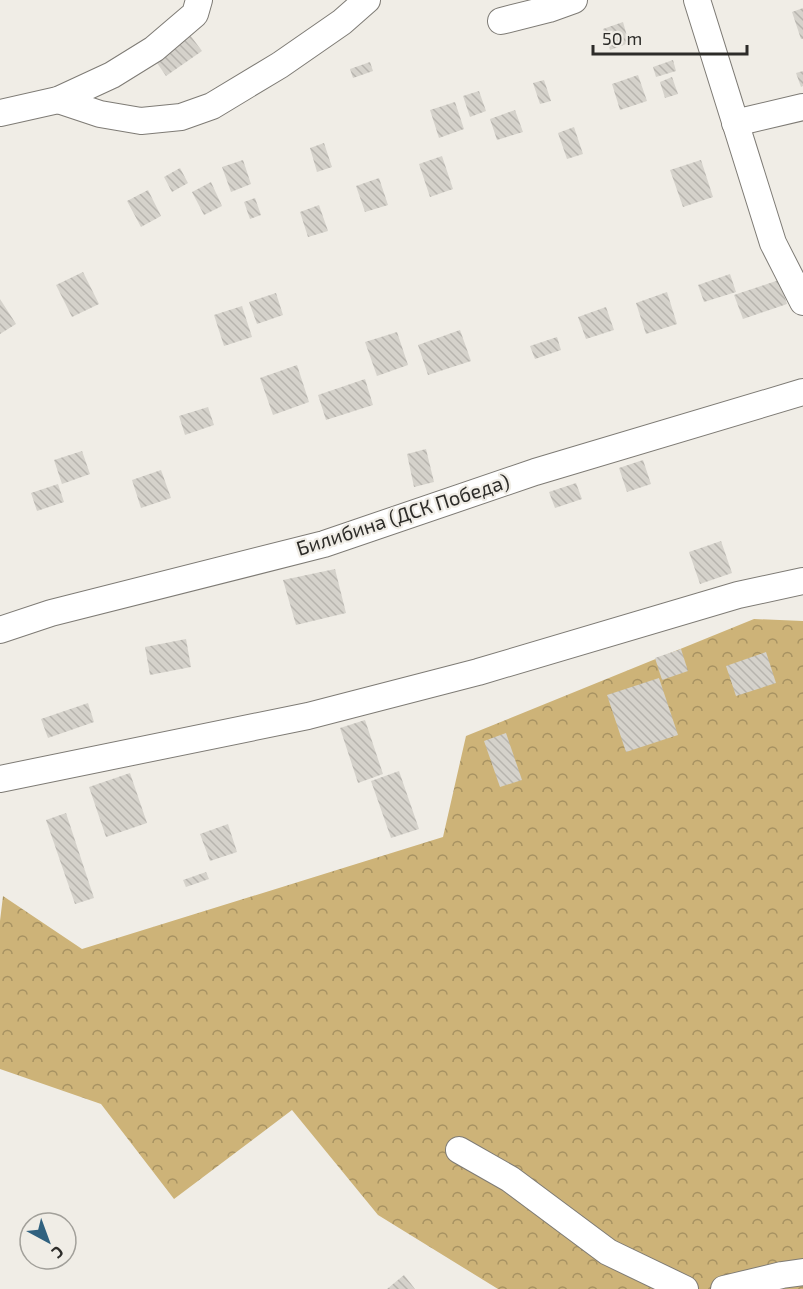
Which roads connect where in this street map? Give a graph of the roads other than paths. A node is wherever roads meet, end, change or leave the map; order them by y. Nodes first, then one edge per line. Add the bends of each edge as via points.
1 (199, 0) edge
2 (367, 0) edge
3 (574, 0) edge
4 (697, 0) edge
5 (501, 21) dead end
6 (58, 100) junction
7 (803, 107) edge
8 (0, 113) edge
9 (735, 123) junction
10 (803, 302) edge
11 (803, 392) edge
12 (803, 581) edge
13 (0, 630) edge
14 (0, 779) edge
15 (459, 1150) dead end
16 (803, 1272) edge
17 (685, 1289) edge
18 (724, 1289) edge

1 - 6 street via 195,14 154,49 112,75
2 - 6 street via 280,65 212,106 181,117 141,120 100,114
3 - 5 street
4 - 9 street
6 - 8 street
7 - 9 street
9 - 10 street via 773,243
11 - 13 street, Билибина (ДСК Победа) via 536,472 324,544 51,613
12 - 14 street via 738,595 477,672 308,716
15 - 17 street via 510,1179 608,1252
16 - 18 street

